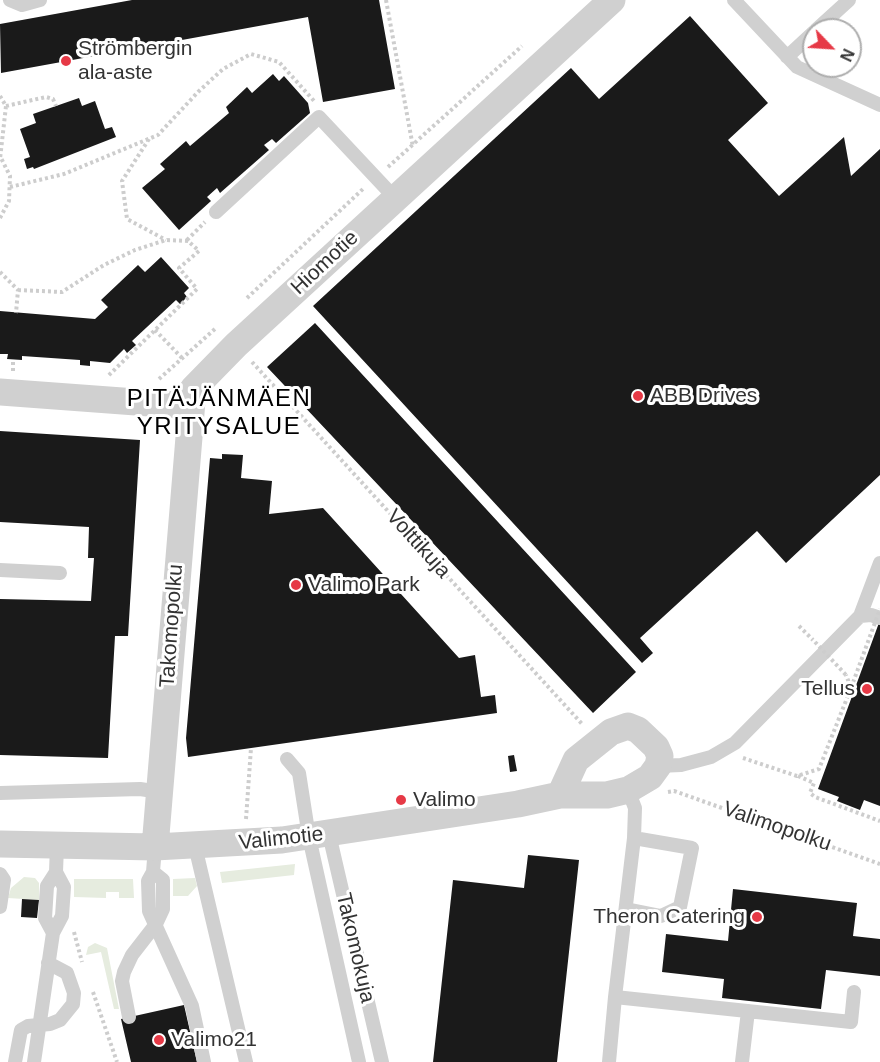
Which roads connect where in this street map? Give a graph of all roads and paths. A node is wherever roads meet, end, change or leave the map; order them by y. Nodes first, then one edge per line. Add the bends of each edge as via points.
1 (10, 0) edge
2 (40, 0) edge
3 (386, 0) edge
4 (734, 0) edge
5 (849, 0) edge
6 (606, 2) edge
7 (829, 18) edge
8 (528, 40) dead end
9 (802, 43) edge
10 (787, 57) junction
11 (0, 96) edge
12 (880, 105) edge
13 (6, 106) junction
14 (56, 106) dead end
15 (323, 110) dead end
16 (150, 139) junction
17 (413, 145) junction
18 (414, 154) dead end
19 (1, 158) edge
20 (376, 178) junction
21 (10, 187) junction
22 (395, 198) junction
23 (216, 212) dead end
24 (0, 218) edge
25 (166, 240) junction
26 (0, 272) edge
27 (18, 290) junction
28 (239, 306) dead end
29 (16, 313) dead end
30 (218, 326) dead end
31 (155, 330) junction
32 (182, 358) junction
33 (249, 359) dead end
34 (105, 380) dead end
35 (153, 382) dead end
36 (0, 392) edge
37 (190, 406) junction
38 (880, 563) edge
39 (0, 570) edge
40 (60, 573) dead end
41 (880, 609) edge
42 (860, 616) junction
43 (880, 618) edge
44 (799, 626) dead end
45 (851, 688) junction
46 (587, 729) dead end
47 (250, 748) dead end
48 (287, 759) dead end
49 (732, 762) dead end
50 (658, 766) junction
51 (797, 776) junction
52 (628, 790) junction
53 (674, 791) dead end
54 (160, 792) junction
55 (0, 793) edge
56 (560, 795) junction
57 (880, 821) edge
58 (246, 822) dead end
59 (319, 835) junction
60 (634, 837) junction
61 (195, 846) junction
62 (1, 849) edge
63 (56, 859) junction
64 (154, 860) junction
65 (880, 864) edge
66 (0, 874) edge
67 (0, 907) edge
68 (626, 909) junction
69 (72, 923) dead end
70 (156, 924) junction
71 (48, 963) junction
72 (84, 967) dead end
73 (91, 988) dead end
74 (854, 992) dead end
75 (615, 997) junction
76 (748, 1011) junction
77 (129, 1017) dead end
78 (39, 1025) junction
79 (15, 1062) edge
80 (34, 1062) edge
81 (117, 1062) edge
82 (204, 1062) edge
83 (246, 1062) edge
84 (359, 1062) edge
85 (382, 1062) edge
86 (609, 1062) edge
87 (742, 1062) edge

1 - 2 lane via 22,5
3 - 17 path
4 - 10 lane
5 - 7 lane
6 - 22 street, Hiomotie
8 - 17 path
9 - 10 lane
10 - 12 lane via 797,67
11 - 13 path
13 - 14 path via 46,97 53,99
13 - 19 path
15 - 16 path via 279,62 251,54 223,69
16 - 21 path via 64,174
16 - 25 path via 122,181 127,219
17 - 18 path
17 - 20 path
19 - 21 path via 10,176
20 - 22 lane
20 - 23 lane via 319,117
20 - 28 path
21 - 24 path via 9,201
22 - 37 street, Hiomotie via 200,379 193,389
25 - 27 path via 104,265 62,292
25 - 31 path via 188,241 198,251 179,268 197,289
26 - 27 path
27 - 29 path
30 - 32 path
31 - 32 path
31 - 34 path
32 - 35 path
33 - 46 path, Volttikuja
36 - 37 street
37 - 54 street, Takomopolku
38 - 42 lane
39 - 40 lane
41 - 45 path, bridge
42 - 43 lane
42 - 50 lane via 735,743 711,757
44 - 45 path, bridge via 846,675
45 - 51 path via 819,769
47 - 58 path
48 - 59 lane via 299,774
49 - 51 path via 742,757
50 - 52 street, Valimotie via 650,777
50 - 56 street via 660,756 656,747 628,726 597,740 576,760
51 - 57 path via 814,783 810,793 815,797
52 - 56 street, Valimotie via 607,795
52 - 60 lane via 635,808
53 - 65 path, Valimopolku
54 - 55 lane via 140,789
54 - 64 street, Takomopolku
56 - 59 street, Valimotie
59 - 61 street, Valimotie
59 - 84 lane
59 - 85 lane, Takomokuja
60 - 68 lane
60 - 68 lane via 692,848 680,907 661,916
61 - 64 street, Valimotie
61 - 83 lane
62 - 63 street, Valimotie
63 - 64 street, Valimotie
63 - 71 lane via 64,887 63,906
64 - 70 lane via 163,880 164,909
66 - 67 lane via 4,880
68 - 75 lane
69 - 72 path
70 - 77 lane via 136,947 124,972
70 - 82 lane via 192,1006
71 - 78 lane
71 - 78 lane via 67,974 74,993 73,1004 60,1020
73 - 81 path
74 - 76 lane via 850,1022
75 - 76 lane
75 - 86 lane
76 - 87 lane
78 - 79 lane via 21,1030
78 - 80 lane

